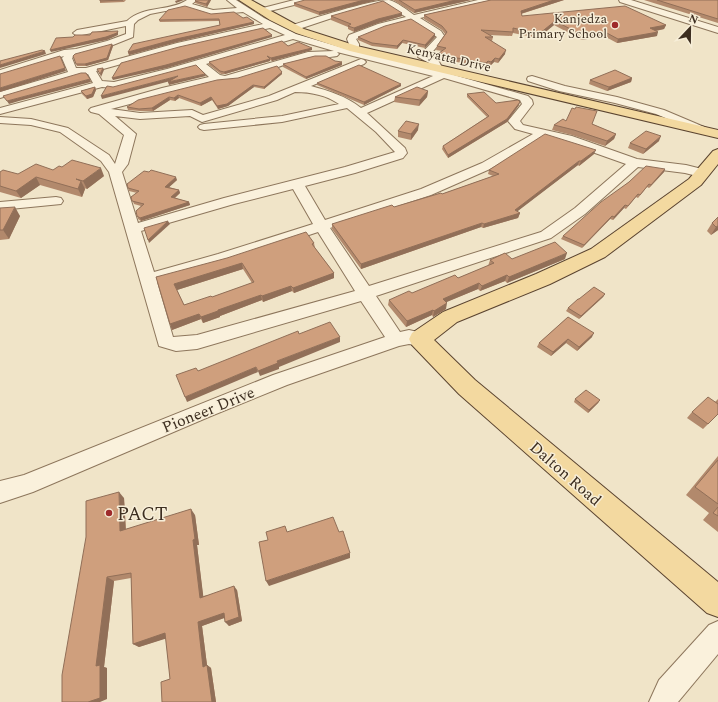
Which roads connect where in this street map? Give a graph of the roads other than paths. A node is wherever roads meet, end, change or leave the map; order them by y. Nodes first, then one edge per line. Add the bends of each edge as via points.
1 (193, 0) edge
2 (232, 0) edge
3 (303, 0) edge
4 (488, 0) edge
5 (623, 0) edge
6 (185, 4) junction
7 (244, 5) edge
8 (262, 11) junction
9 (414, 17) junction
10 (130, 24) junction
11 (270, 25) junction
12 (718, 30) edge
13 (293, 32) junction
14 (77, 34) edge
15 (354, 49) junction
16 (77, 52) junction
17 (361, 62) junction
18 (199, 63) junction
19 (82, 71) junction
20 (440, 72) junction
21 (0, 73) edge
22 (217, 78) junction
23 (532, 79) dead end
24 (102, 84) junction
25 (421, 86) junction
26 (295, 89) junction
27 (0, 95) edge
28 (348, 105) junction
29 (0, 111) edge
30 (102, 112) junction
31 (360, 112) junction
32 (202, 119) junction
33 (0, 120) edge
34 (544, 132) junction
35 (716, 143) edge
36 (635, 163) junction
37 (115, 172) junction
38 (718, 172) edge
39 (698, 178) junction
40 (296, 184) junction
41 (56, 201) dead end
42 (0, 206) edge
43 (321, 226) junction
44 (133, 230) junction
45 (149, 280) junction
46 (364, 294) junction
47 (408, 339) junction
48 (0, 492) edge
49 (718, 602) edge
50 (718, 634) edge
51 (663, 702) edge

1 - 6 street
2 - 7 street
3 - 8 street
4 - 9 street
5 - 12 street
6 - 7 street via 212,13
6 - 10 street via 148,13
7 - 8 main road, Kenyatta Drive
7 - 11 street
8 - 13 main road, Kenyatta Drive
9 - 13 street via 384,0 359,6
9 - 15 street via 352,37
9 - 20 street via 441,37 423,57 435,62
10 - 14 street
10 - 16 street via 130,35
11 - 13 street
11 - 19 street
13 - 15 main road, Kenyatta Drive
13 - 18 street
13 - 20 street via 340,50
15 - 20 main road, Kenyatta Drive
16 - 19 street via 69,55 67,61 71,69
16 - 21 street via 67,52
17 - 22 street via 339,55 319,53 227,79
17 - 25 street via 380,65 420,78
17 - 26 street
18 - 22 street
18 - 24 street via 114,84
19 - 24 street via 92,72 98,83
19 - 27 street
20 - 25 street
20 - 34 street via 524,98 528,104 514,123 523,128
20 - 35 main road, Kenyatta Drive via 656,120
22 - 30 street via 95,110
23 - 35 street via 660,112
24 - 29 street
25 - 31 street
26 - 28 street via 313,89
26 - 32 street
28 - 31 street
28 - 32 street via 282,119 197,128
30 - 32 street via 140,116 192,114
30 - 37 street via 130,134 122,164
31 - 40 street via 377,125 401,153
33 - 37 street via 31,122 64,130 105,158
34 - 36 street
34 - 43 street via 486,166 426,192
35 - 39 main road
36 - 39 street via 681,168
36 - 46 street via 580,211 546,235
37 - 44 street
38 - 39 main road
39 - 47 main road via 598,253 543,279 450,317
40 - 43 street
40 - 44 street
41 - 42 street
43 - 45 street
43 - 46 street
44 - 45 street
45 - 46 street via 165,341 177,345 197,342
46 - 47 street
47 - 48 street, Pioneer Drive via 280,380 25,485
47 - 49 main road, Dalton Road
50 - 51 street via 669,690

